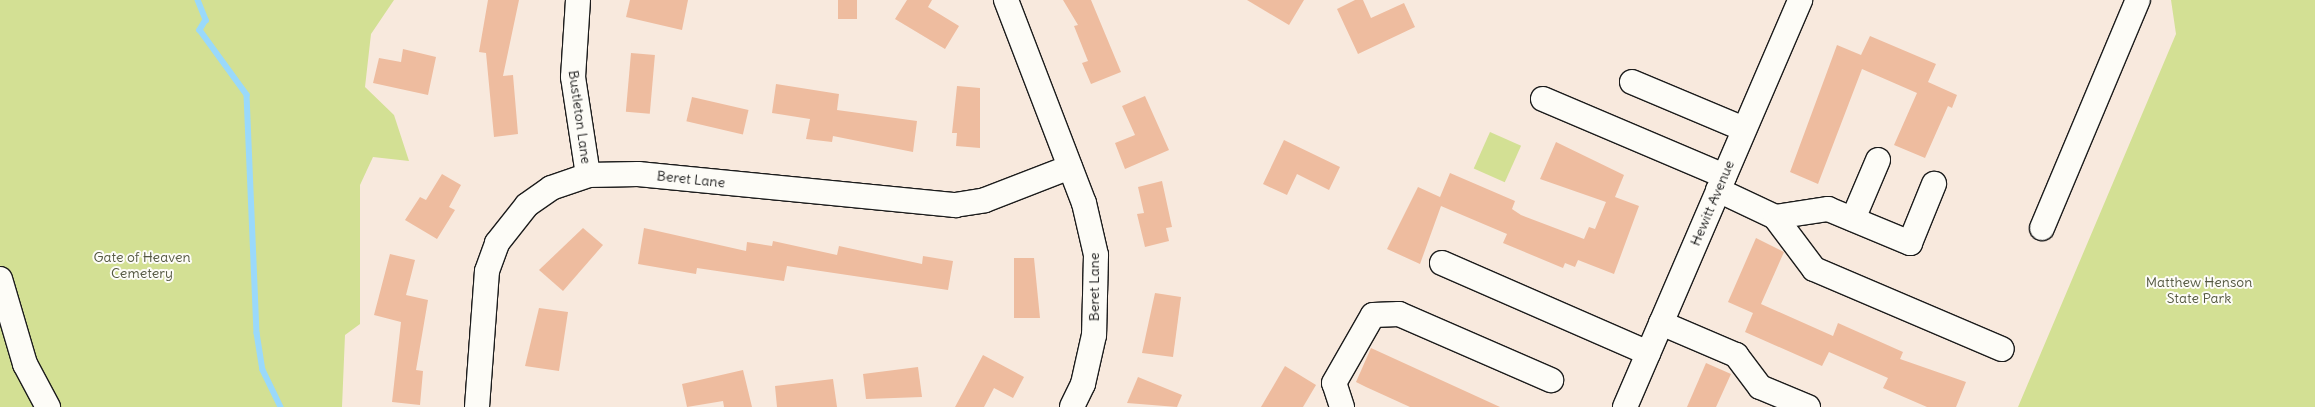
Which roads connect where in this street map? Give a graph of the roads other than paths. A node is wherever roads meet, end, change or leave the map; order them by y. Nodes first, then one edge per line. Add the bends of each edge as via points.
1 (578, 0) edge
2 (1006, 0) edge
3 (1800, 0) edge
4 (2138, 0) edge
5 (1632, 82) dead end
6 (1542, 99) dead end
7 (1744, 129) junction
8 (1878, 160) dead end
9 (1070, 167) junction
10 (588, 175) junction
11 (1721, 183) junction
12 (1934, 184) dead end
13 (1775, 217) junction
14 (1853, 219) junction
15 (2042, 228) dead end
16 (1442, 263) dead end
17 (0, 279) edge
18 (5, 318) edge
19 (1661, 323) junction
20 (2002, 348) dead end
21 (1648, 353) junction
22 (1551, 380) dead end
23 (48, 407) edge
24 (477, 407) edge
25 (1072, 407) edge
26 (1342, 407) edge
27 (1625, 407) edge
28 (1808, 407) edge

1 - 10 street, Bustleton Lane via 573,77
2 - 9 street, Beret Lane
3 - 7 street, Hewitt Avenue
4 - 15 street
5 - 7 street
6 - 11 street
7 - 11 street, Hewitt Avenue
8 - 14 street
9 - 10 street, Beret Lane via 985,200 955,205 638,174
9 - 25 street, Beret Lane via 1084,203 1096,254 1094,335 1083,384
10 - 24 street, Beret Lane via 551,188 527,205 497,243 487,271
11 - 13 street
11 - 19 street, Hewitt Avenue
12 - 14 street via 1910,243
13 - 14 street via 1828,209
13 - 20 street via 1814,269
16 - 21 street
17 - 18 street
18 - 23 street
19 - 21 street, Hewitt Avenue
19 - 28 street via 1736,355 1760,387
21 - 27 street, Hewitt Avenue
22 - 26 street via 1399,314 1373,315 1334,383

